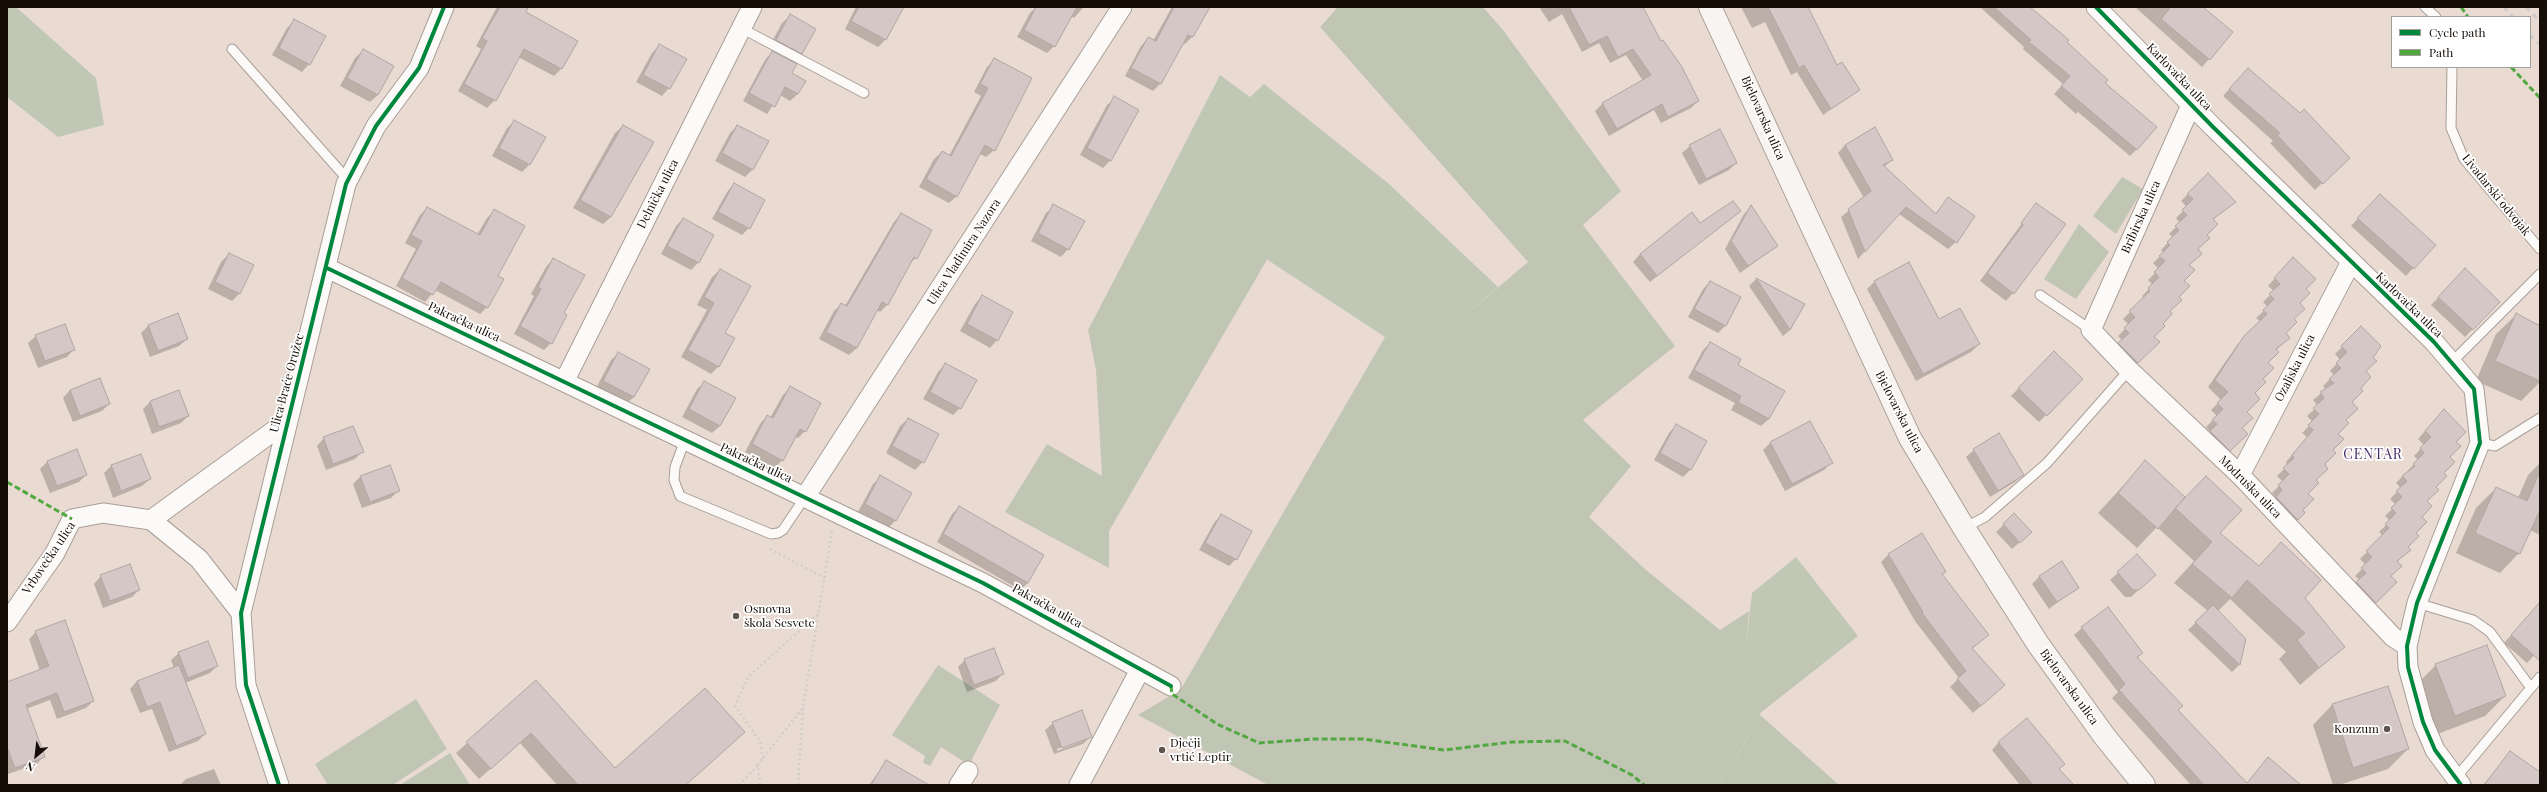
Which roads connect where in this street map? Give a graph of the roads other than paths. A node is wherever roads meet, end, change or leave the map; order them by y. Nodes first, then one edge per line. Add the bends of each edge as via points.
1 (444, 7) edge
2 (752, 7) edge
3 (1122, 7) edge
4 (1710, 7) edge
5 (2096, 7) edge
6 (2426, 7) edge
7 (2435, 16) edge
8 (741, 28) junction
9 (232, 49) dead end
10 (2452, 68) edge
11 (864, 93) dead end
12 (2191, 104) junction
13 (348, 180) junction
14 (2540, 249) edge
15 (2351, 262) junction
16 (327, 268) junction
17 (2540, 274) edge
18 (2040, 295) dead end
19 (2091, 330) junction
20 (2451, 363) junction
21 (2129, 370) junction
22 (565, 380) junction
23 (2540, 418) edge
24 (286, 422) junction
25 (685, 440) junction
26 (2480, 443) junction
27 (2240, 475) junction
28 (805, 497) junction
29 (152, 520) junction
30 (1964, 528) junction
31 (2417, 603) junction
32 (241, 613) junction
33 (7, 622) edge
34 (2407, 646) junction
35 (1140, 670) junction
36 (2540, 677) edge
37 (1171, 686) dead end
38 (2531, 688) junction
39 (2456, 783) edge
40 (279, 785) edge
41 (1079, 785) edge
42 (2144, 785) edge

1 - 13 street, Ulica Braće Oružec via 419,68 376,126
2 - 8 street, Delnička ulica
3 - 28 street, Ulica Vladimira Nazora
4 - 30 main road, Bjelovarska ulica via 1887,391 1917,450
5 - 12 street, Karlovačka ulica
6 - 7 lane
8 - 11 lane
8 - 22 street, Delnička ulica
9 - 13 lane
10 - 14 lane, Livadarski odvojak via 2451,128 2464,159
12 - 15 street, Karlovačka ulica
12 - 19 street, Bribirska ulica
13 - 16 street, Ulica Braće Oružec
15 - 20 street, Karlovačka ulica via 2434,342
15 - 27 street, Ozaljska ulica
16 - 22 street, Pakračka ulica
16 - 24 street, Ulica Braće Oružec
17 - 20 lane
18 - 19 lane
19 - 21 street, Modruška ulica
20 - 26 street, Karlovačka ulica via 2474,389
21 - 27 street, Modruška ulica
21 - 30 lane via 2047,463 1985,517
22 - 25 street, Pakračka ulica
23 - 26 lane via 2494,446
24 - 29 street
24 - 32 street, Ulica Braće Oružec
25 - 28 street, Pakračka ulica
25 - 28 lane via 675,467 674,480 680,496 771,534 783,530
26 - 31 street, Karlovačka ulica
27 - 34 street, Modruška ulica via 2393,637
28 - 35 street, Pakračka ulica via 983,582
29 - 32 street via 200,559
29 - 33 street, Vrbovečka ulica via 104,513 72,519 55,553
30 - 42 main road, Bjelovarska ulica via 2038,644 2105,737
31 - 34 street, Karlovačka ulica
31 - 38 lane via 2473,620 2490,632
32 - 40 street, Ulica Braće Oružec via 246,685
34 - 39 street, Karlovačka ulica via 2408,667 2423,722 2435,750
35 - 37 street, Pakračka ulica
35 - 41 street
36 - 38 lane
38 - 39 lane

